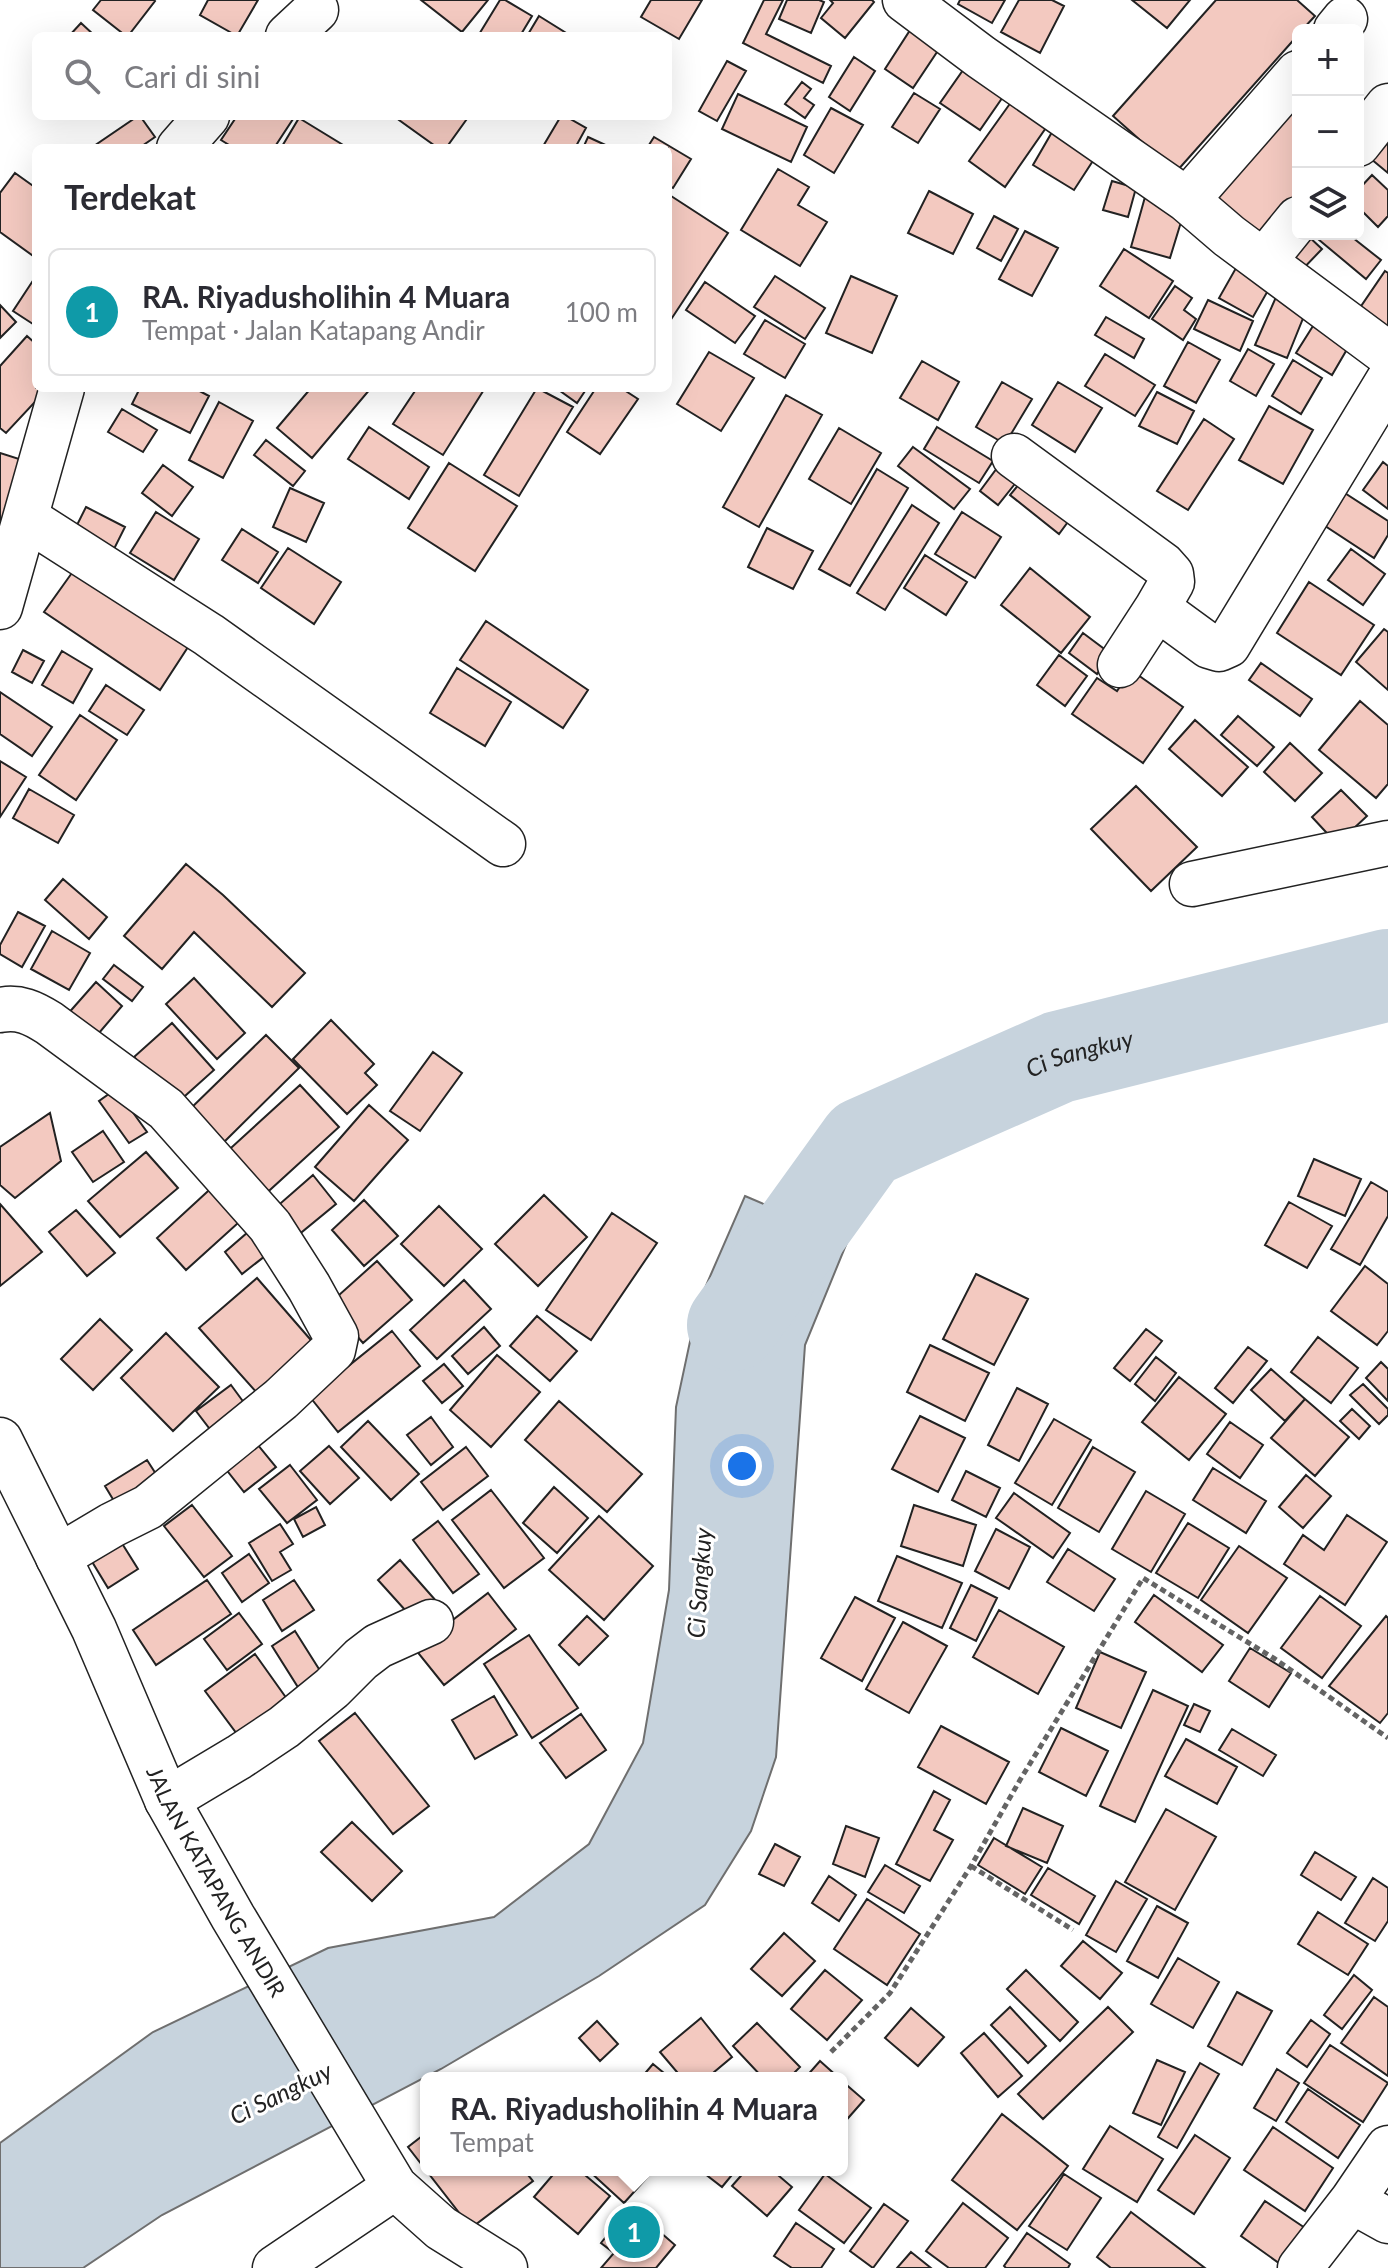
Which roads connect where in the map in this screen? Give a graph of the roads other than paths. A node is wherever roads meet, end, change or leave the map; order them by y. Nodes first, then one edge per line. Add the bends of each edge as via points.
1 (905, 0) edge
2 (1292, 80) edge
3 (1388, 106) edge
4 (204, 120) edge
5 (1364, 136) edge
6 (182, 144) edge
7 (1187, 200) junction
8 (1292, 226) edge
9 (1264, 261) junction
10 (1388, 354) edge
11 (1388, 381) edge
12 (61, 392) edge
13 (1014, 456) dead end
14 (26, 518) junction
15 (0, 607) edge
16 (1157, 608) junction
17 (1120, 665) dead end
18 (1388, 843) edge
19 (503, 844) dead end
20 (1192, 884) dead end
21 (0, 1010) edge
22 (0, 1440) edge
23 (58, 1557) junction
24 (431, 1622) dead end
25 (167, 1800) junction
26 (1388, 2148) edge
27 (395, 2187) junction
28 (1370, 2211) edge
29 (275, 2268) edge
30 (505, 2268) edge
31 (1300, 2268) edge

1 - 7 street
2 - 7 street
3 - 5 street
4 - 6 street
7 - 9 street
8 - 9 street
9 - 10 street
11 - 16 street via 1228,645 1209,646
12 - 14 street
13 - 16 street via 1163,565 1172,582
14 - 15 street
14 - 19 street via 209,635
16 - 17 street
18 - 20 street
21 - 23 street via 31,1012 166,1109 270,1226 336,1336 333,1350 281,1399 148,1507
22 - 23 street, JALAN KATAPANG ANDIR
23 - 25 street, JALAN KATAPANG ANDIR
24 - 25 street via 378,1646 284,1727
25 - 27 street, JALAN KATAPANG ANDIR
26 - 28 street
27 - 29 street
27 - 30 street, JALAN KATAPANG ANDIR via 441,2228
28 - 31 street

